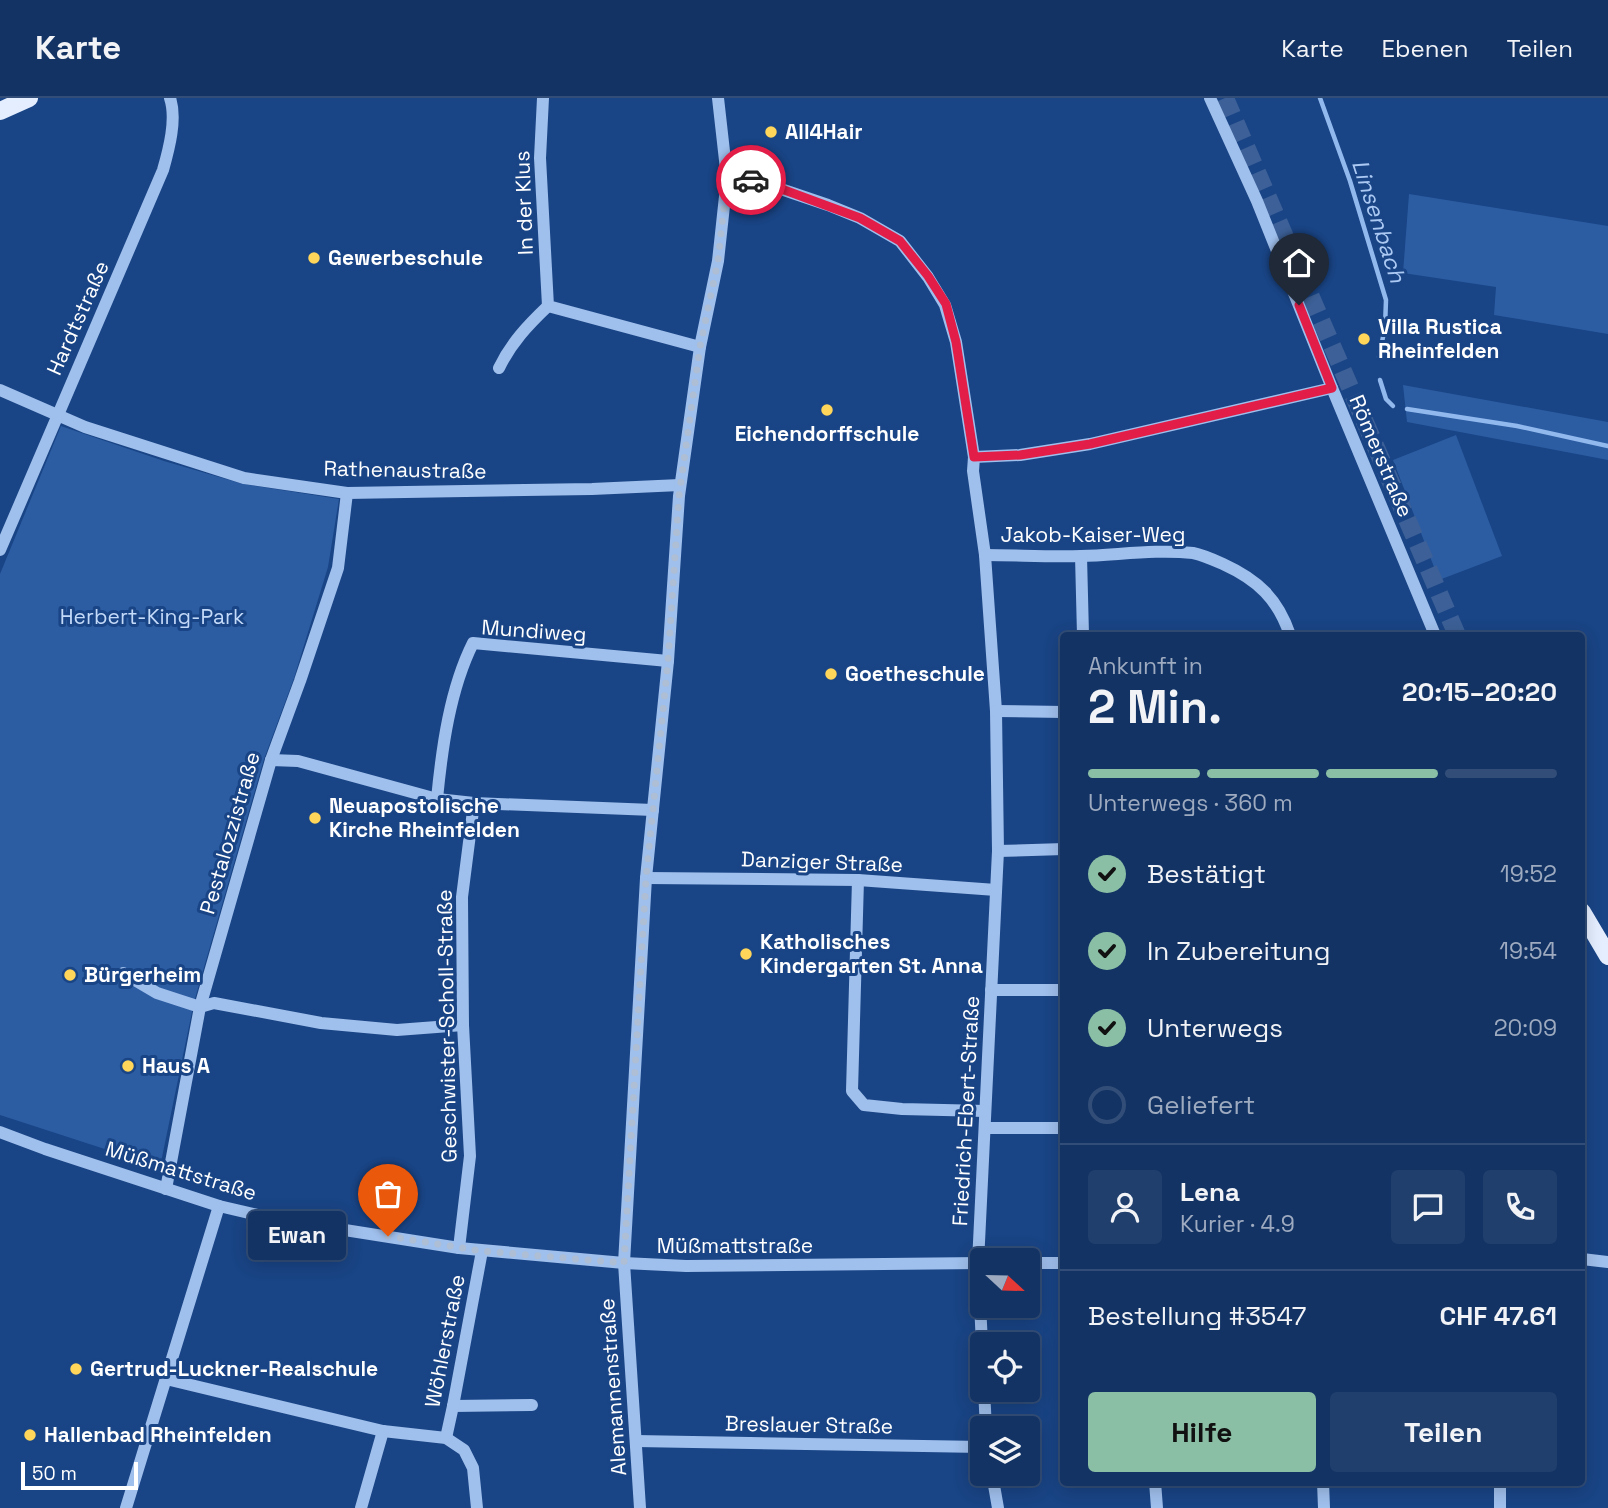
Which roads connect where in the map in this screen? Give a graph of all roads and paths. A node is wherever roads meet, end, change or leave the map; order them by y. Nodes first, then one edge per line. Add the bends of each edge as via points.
1 (29, 98) edge
2 (170, 98) edge
3 (543, 98) edge
4 (718, 98) edge
5 (1210, 98) edge
6 (0, 111) edge
7 (727, 178) junction
8 (548, 306) junction
9 (700, 347) junction
10 (499, 368) dead end
11 (1332, 388) junction
12 (0, 390) edge
13 (57, 414) junction
14 (974, 457) junction
15 (681, 485) junction
16 (346, 493) junction
17 (0, 550) edge
18 (985, 555) junction
19 (1081, 556) junction
20 (1083, 632) edge
21 (1289, 632) edge
22 (1434, 632) edge
23 (668, 661) junction
24 (996, 711) junction
25 (1060, 712) edge
26 (271, 760) junction
27 (437, 799) junction
28 (474, 803) junction
29 (653, 810) junction
30 (1060, 849) edge
31 (998, 851) junction
32 (646, 878) junction
33 (858, 880) junction
34 (996, 890) junction
35 (1585, 917) edge
36 (1608, 956) edge
37 (123, 973) dead end
38 (991, 990) junction
39 (1060, 990) edge
40 (200, 1007) junction
41 (463, 1025) junction
42 (985, 1111) junction
43 (986, 1128) junction
44 (1060, 1128) edge
45 (0, 1132) edge
46 (166, 1189) junction
47 (219, 1206) junction
48 (459, 1248) junction
49 (981, 1248) edge
50 (482, 1251) junction
51 (1585, 1259) edge
52 (1608, 1262) edge
53 (624, 1263) junction
54 (970, 1263) edge
55 (1040, 1263) edge
56 (1060, 1264) edge
57 (166, 1379) junction
58 (532, 1405) dead end
59 (453, 1406) junction
60 (383, 1431) junction
61 (446, 1438) junction
62 (636, 1441) junction
63 (970, 1447) edge
64 (994, 1486) edge
65 (1155, 1486) edge
66 (1323, 1486) edge
67 (1500, 1486) edge
68 (126, 1508) edge
69 (361, 1508) edge
70 (477, 1508) edge
71 (639, 1508) edge
72 (998, 1508) edge
73 (1157, 1508) edge
74 (1324, 1508) edge
75 (1500, 1508) edge

1 - 6 main road
2 - 13 street, Hardtstraße via 171,132 163,170
3 - 8 street, In der Klus via 540,158
4 - 7 street, Alemannenstraße
5 - 11 street, Römerstraße
7 - 9 street, Alemannenstraße via 718,261
7 - 14 street, Friedrich-Ebert-Straße via 760,181 828,205 900,241 946,304
8 - 9 street
8 - 10 street via 525,328
9 - 15 street, Alemannenstraße
11 - 14 street via 1090,444
11 - 22 street, Römerstraße
12 - 13 street, Rathenaustraße
13 - 16 street, Rathenaustraße via 244,478
13 - 17 street, Hardtstraße
14 - 18 street, Friedrich-Ebert-Straße
15 - 16 street, Rathenaustraße
15 - 23 street, Alemannenstraße
16 - 26 street, Pestalozzistraße via 338,568
18 - 19 street, Jakob-Kaiser-Weg
18 - 24 street, Friedrich-Ebert-Straße
19 - 20 street
19 - 21 street, Jakob-Kaiser-Weg via 1149,552 1196,554 1217,561 1256,583 1272,598
23 - 27 street, Mundiweg via 473,643 456,688 441,751
23 - 29 street, Alemannenstraße
24 - 25 street
24 - 31 street, Friedrich-Ebert-Straße
26 - 27 street via 298,761
26 - 40 street, Pestalozzistraße
27 - 28 street
28 - 29 street
28 - 41 street, Geschwister-Scholl-Straße via 462,897
29 - 32 street, Alemannenstraße
30 - 31 street
31 - 34 street, Friedrich-Ebert-Straße
32 - 33 street, Danziger Straße
32 - 53 street, Alemannenstraße
33 - 34 street, Danziger Straße
33 - 42 street via 852,1091 864,1105
34 - 38 street, Friedrich-Ebert-Straße
35 - 36 main road
37 - 40 street via 157,993
38 - 39 street
38 - 42 street, Friedrich-Ebert-Straße
40 - 41 street via 214,1003 321,1023 397,1030
40 - 46 street, Pestalozzistraße
41 - 48 street, Geschwister-Scholl-Straße via 470,1156
42 - 43 street, Friedrich-Ebert-Straße
43 - 44 street
43 - 49 street, Friedrich-Ebert-Straße
45 - 46 street, Müßmattstraße
46 - 47 street, Müßmattstraße
47 - 48 street, Müßmattstraße
47 - 57 street
48 - 50 street, Müßmattstraße
50 - 53 street, Müßmattstraße
50 - 59 street, Wöhlerstraße
51 - 52 street
53 - 54 street, Müßmattstraße
53 - 62 street, Alemannenstraße
55 - 56 street
57 - 60 street, Wöhlerstraße
57 - 68 street
58 - 59 street
59 - 61 street, Wöhlerstraße
60 - 61 street, Wöhlerstraße
60 - 69 street
61 - 70 street, Wöhlerstraße via 464,1450 473,1468
62 - 63 street, Breslauer Straße
62 - 71 street, Alemannenstraße
64 - 72 street
65 - 73 street
66 - 74 street
67 - 75 street

